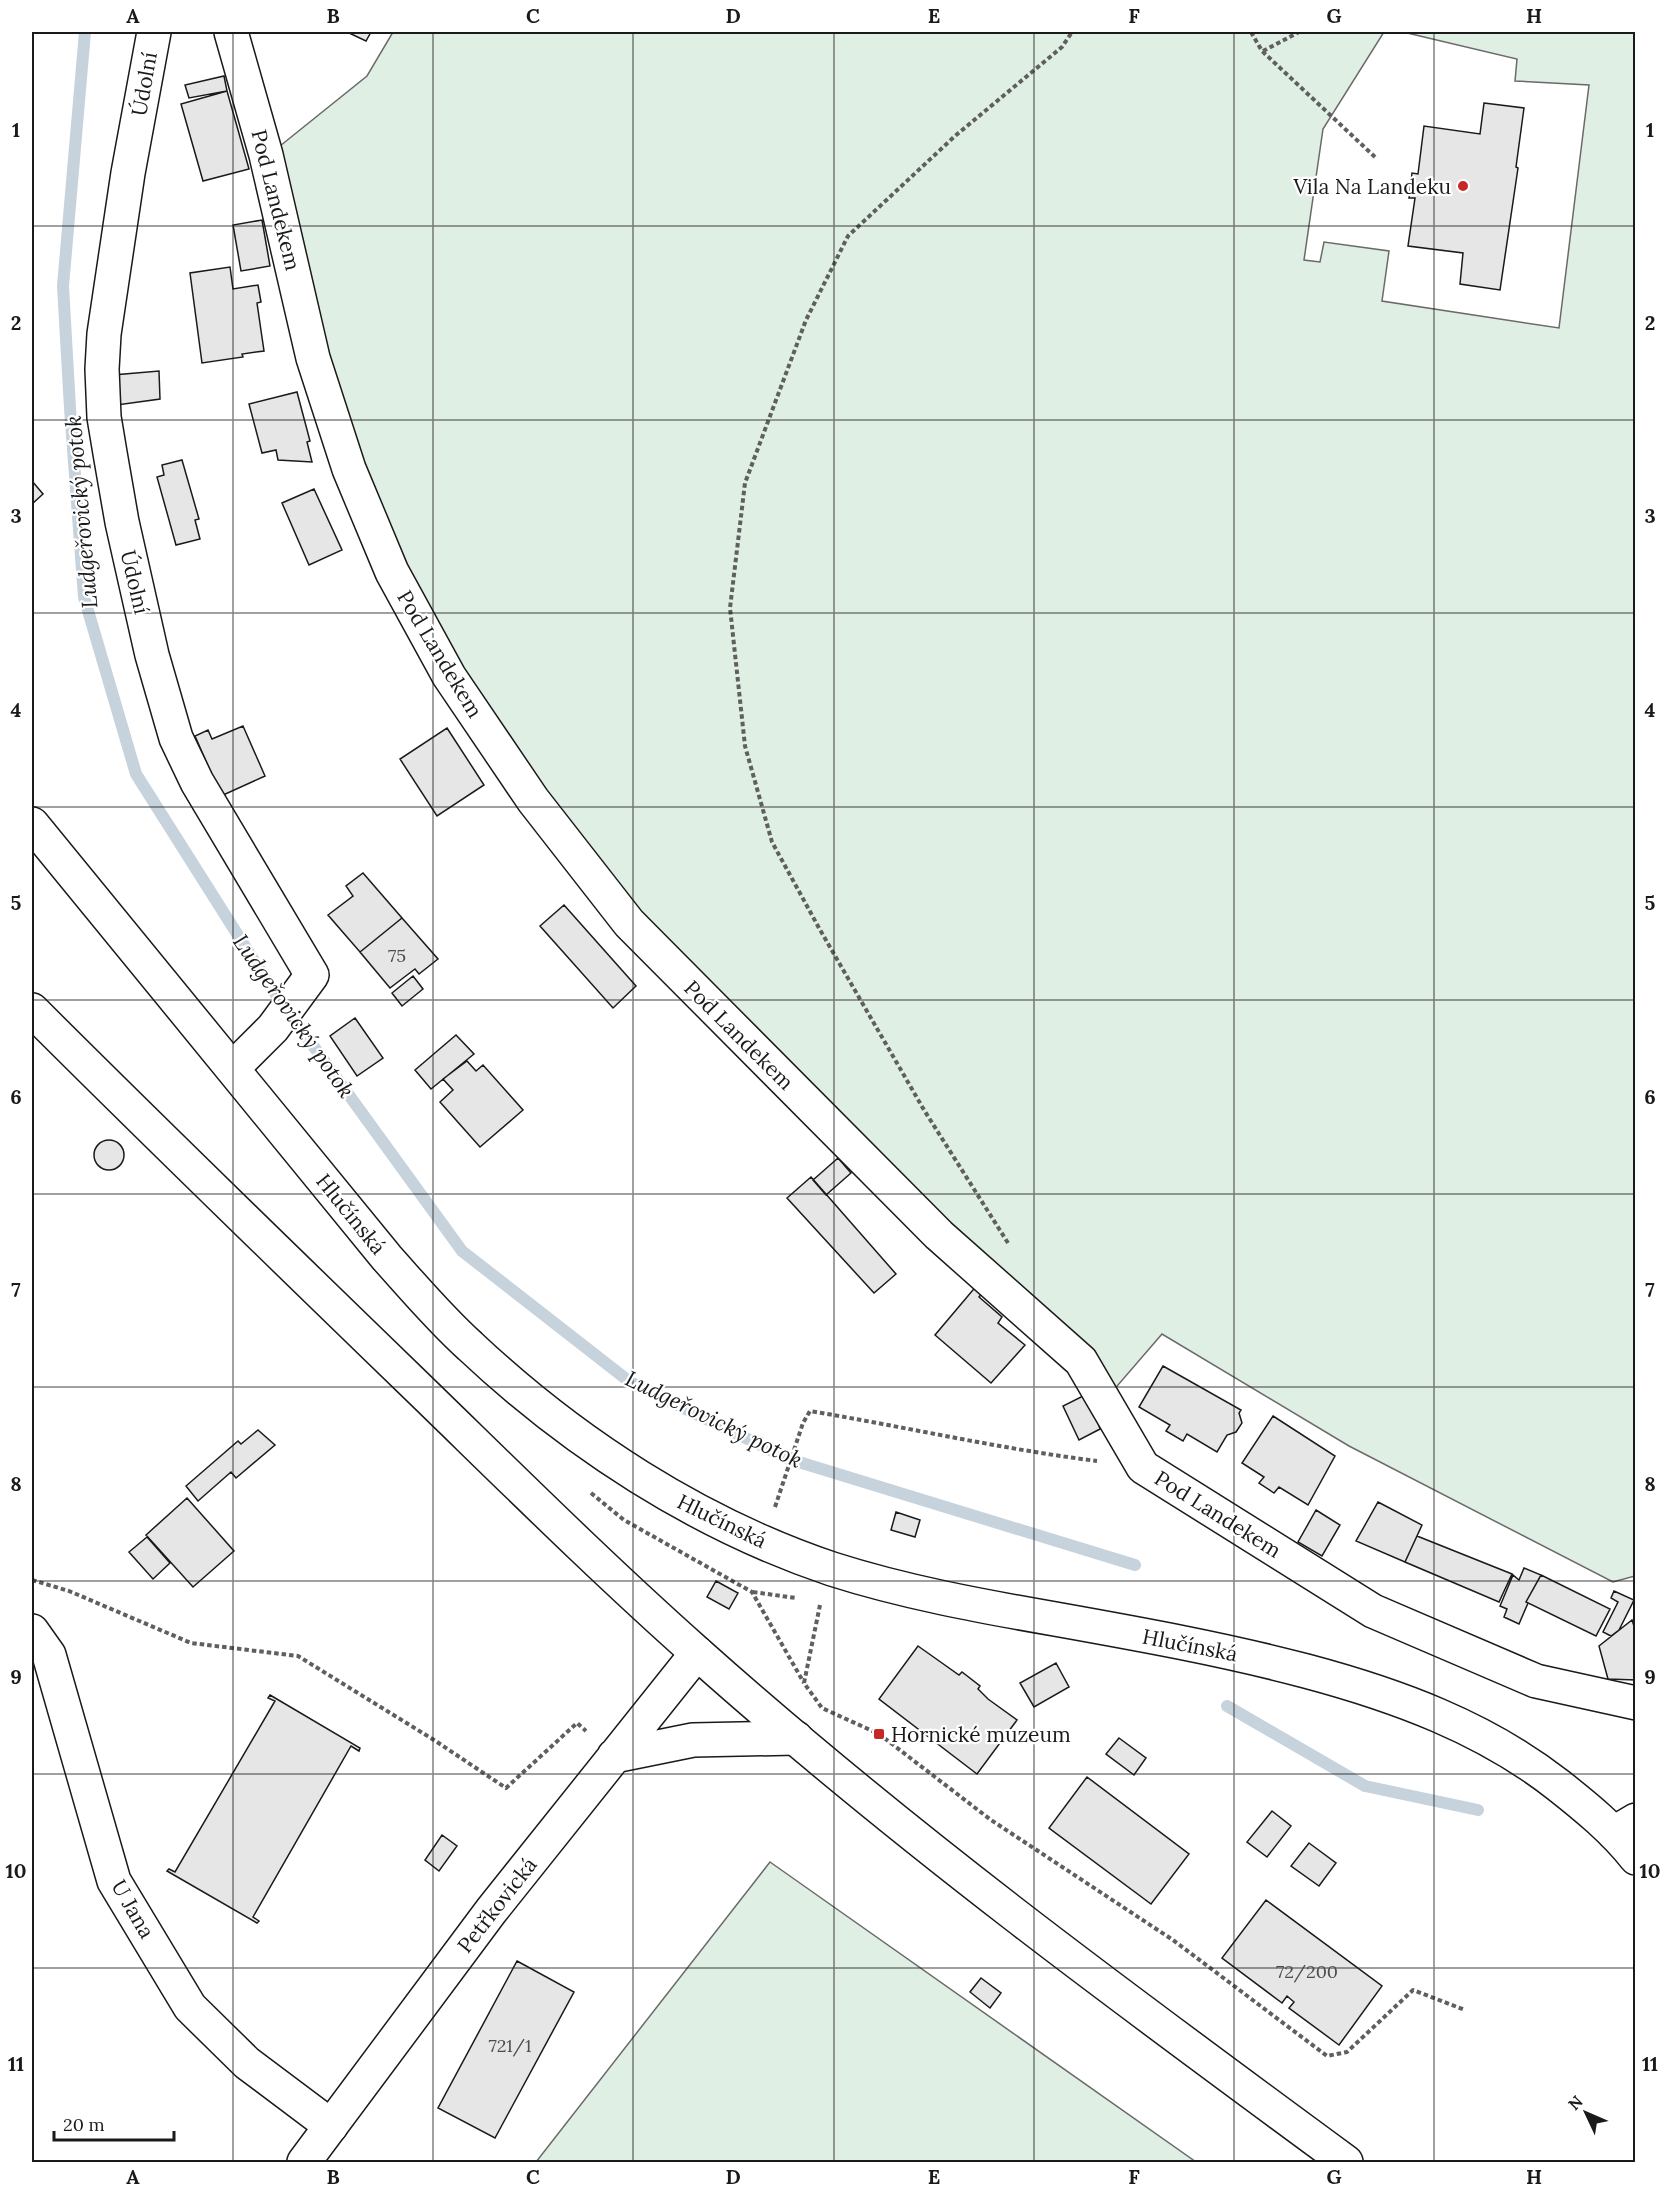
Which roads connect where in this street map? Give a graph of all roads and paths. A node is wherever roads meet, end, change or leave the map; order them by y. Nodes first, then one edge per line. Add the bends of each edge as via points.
1 (154, 32) edge
2 (231, 32) edge
3 (1072, 32) edge
4 (1251, 32) edge
5 (1299, 32) edge
6 (1262, 51) junction
7 (1375, 157) dead end
8 (32, 824) edge
9 (32, 1010) edge
10 (233, 1068) junction
11 (1008, 1244) dead end
12 (1143, 1467) junction
13 (590, 1492) dead end
14 (773, 1510) dead end
15 (833, 1569) junction
16 (32, 1580) edge
17 (752, 1592) junction
18 (798, 1598) dead end
19 (32, 1631) edge
20 (697, 1653) junction
21 (804, 1683) junction
22 (1635, 1703) edge
23 (796, 1738) junction
24 (614, 1756) junction
25 (1625, 1826) edge
26 (1635, 1858) edge
27 (1465, 2010) dead end
28 (331, 2126) junction
29 (304, 2163) edge
30 (1346, 2163) edge

1 - 10 street, Údolní via 108,297 102,369 104,417 124,533 176,738 197,782 312,975 273,1028
2 - 12 street, Pod Landekem via 266,155 313,358 349,469 392,572 449,676 533,800 629,923 939,1235 1081,1361
3 - 11 path via 1062,47 956,136 848,236 806,320 745,483 730,608 745,746 772,842 924,1110
4 - 6 path
5 - 6 path
6 - 7 path
8 - 10 street, Hlučínská
9 - 20 street via 564,1530
10 - 15 street, Hlučínská via 387,1258 442,1319 499,1373 609,1458 669,1496 766,1543
12 - 14 path via 1026,1452 810,1411
12 - 22 street, Pod Landekem via 1373,1611 1536,1681
13 - 17 path via 624,1520
15 - 21 path via 820,1602
15 - 25 street, Hlučínská via 1000,1609 1224,1650 1359,1686 1476,1732 1579,1801
16 - 24 path via 69,1591 191,1643 298,1656 506,1788 577,1723
17 - 18 path
17 - 21 path
19 - 28 street, U Jana via 49,1655 114,1881 190,2007 247,2063
20 - 23 street
20 - 24 street, Petřkovická
21 - 27 path via 822,1708 879,1734 991,1820 1173,1940 1327,2056 1347,2052 1413,1990
23 - 24 street via 693,1740
23 - 30 street via 955,1869 1105,1985
24 - 28 street, Petřkovická via 491,1911
25 - 26 street, Hlučínská
28 - 29 street, Petřkovická

